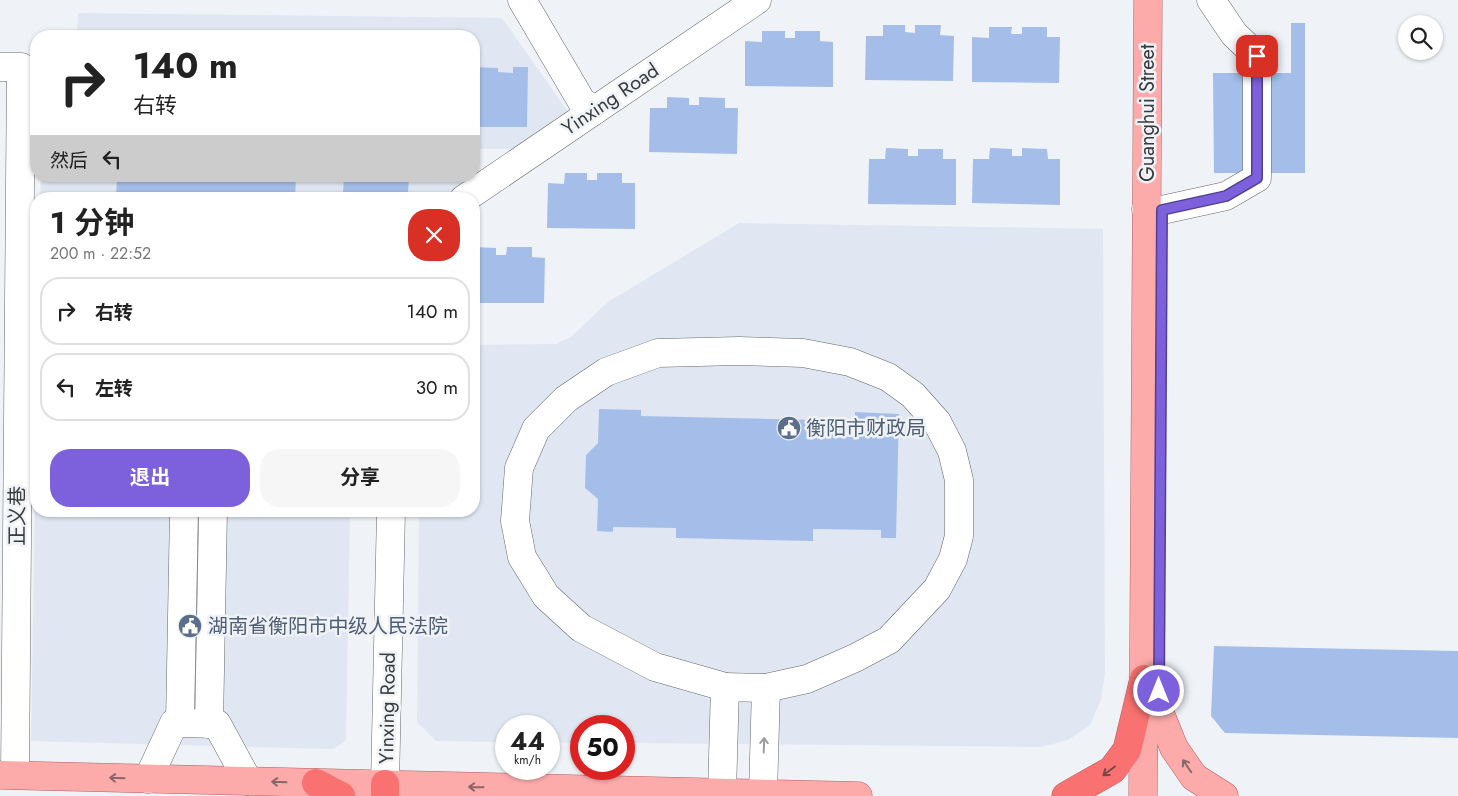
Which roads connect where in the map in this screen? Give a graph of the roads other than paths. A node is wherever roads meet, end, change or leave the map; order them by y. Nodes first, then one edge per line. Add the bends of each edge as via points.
1 (522, 0) edge
2 (536, 0) edge
3 (757, 0) edge
4 (1148, 0) edge
5 (1163, 0) edge
6 (1211, 0) edge
7 (0, 67) edge
8 (594, 110) junction
9 (474, 192) edge
10 (1154, 209) junction
11 (184, 517) edge
12 (214, 517) edge
13 (391, 517) edge
14 (1144, 679) junction
15 (725, 687) junction
16 (766, 688) junction
17 (1159, 711) junction
18 (180, 723) junction
19 (209, 724) junction
20 (8, 775) edge
21 (148, 779) junction
22 (248, 781) junction
23 (316, 783) junction
24 (385, 790) edge
25 (722, 793) junction
26 (763, 794) junction
27 (341, 796) edge
28 (858, 796) edge
29 (1066, 796) edge
30 (1143, 796) edge
31 (1159, 796) edge
32 (1224, 796) edge

1 - 8 street via 582,102
2 - 8 street via 593,96
3 - 8 street, Yinxing Road
4 - 10 main road, Guanghui Street
5 - 10 main road, Guanghui Street
6 - 10 street via 1234,34 1257,56 1257,178 1226,196
7 - 20 street, 正义巷 via 21,67
8 - 9 street, Yinxing Road
10 - 14 main road, Guanghui Street
10 - 17 main road, Guanghui Street
11 - 18 street
12 - 19 street
13 - 24 street, Yinxing Road
14 -> 29 highway via 1127,750 1112,770
14 - 30 main road, Guanghui Street
15 - 16 street
15 - 16 street via 655,666 581,628 546,596 522,557 515,521 519,468 536,429 566,398 606,372 658,353 803,353 850,362 888,377 913,395 936,422 952,451 959,480 959,536 953,559 937,589 889,640 807,679
15 - 25 street
26 -> 16 street
17 - 31 main road, Guanghui Street
32 -> 17 main road via 1194,777 1174,748
18 - 19 street
18 - 21 street via 174,723
19 - 22 street via 216,724
21 -> 20 main road
21 - 22 main road
23 -> 22 main road
23 - 24 main road
23 - 27 highway
25 -> 24 main road
25 - 26 main road
26 - 28 main road

